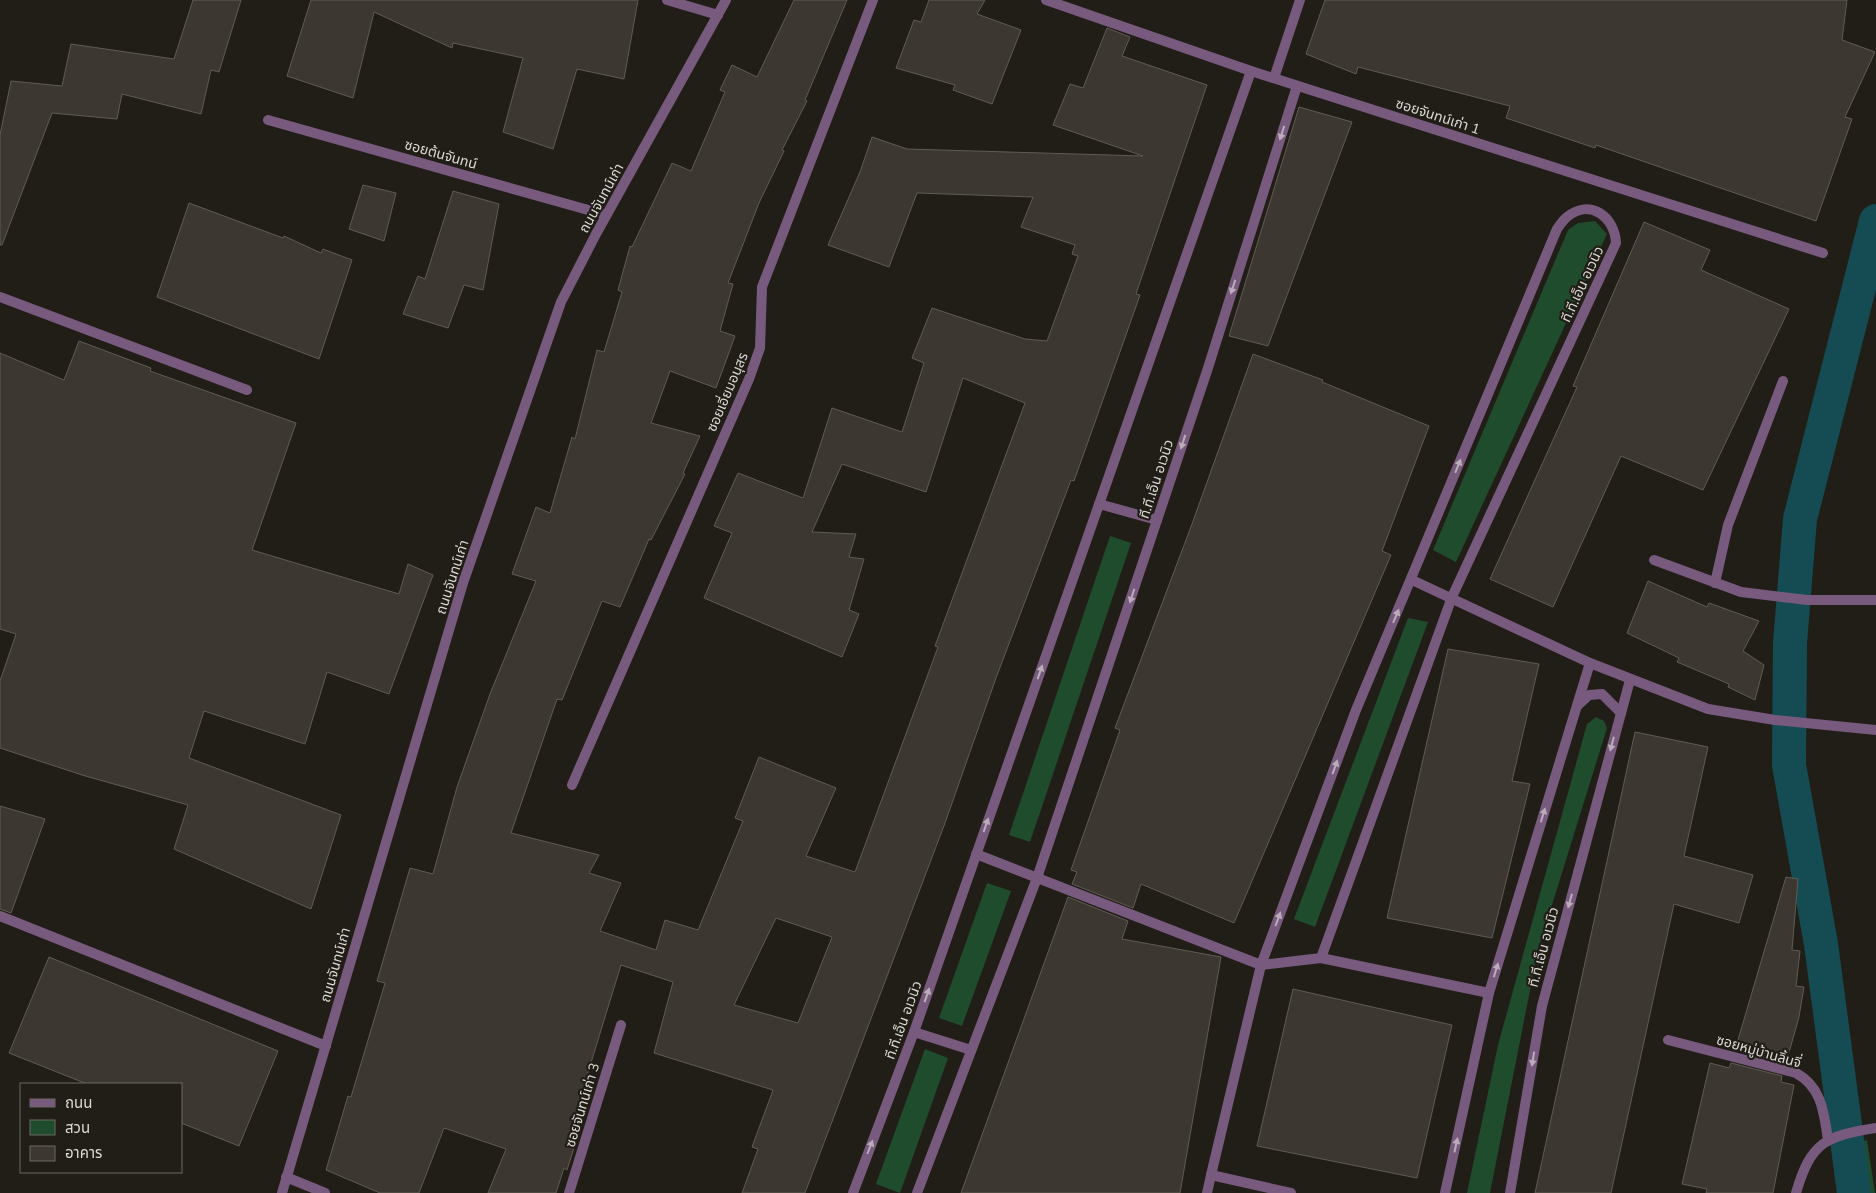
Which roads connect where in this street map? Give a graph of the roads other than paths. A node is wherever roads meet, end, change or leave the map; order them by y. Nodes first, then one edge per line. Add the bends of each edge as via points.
1 (667, 0) edge
2 (726, 0) edge
3 (873, 0) edge
4 (1046, 0) edge
5 (1300, 0) edge
6 (718, 15) junction
7 (1251, 71) junction
8 (1274, 78) junction
9 (1297, 86) junction
10 (268, 120) dead end
11 (606, 215) junction
12 (1823, 253) dead end
13 (0, 297) edge
14 (1783, 381) dead end
15 (248, 390) dead end
16 (1099, 504) junction
17 (1157, 520) junction
18 (1654, 560) dead end
19 (1412, 580) junction
20 (1715, 583) junction
21 (1452, 598) junction
22 (1876, 600) edge
23 (1590, 663) junction
24 (1630, 680) junction
25 (1576, 707) junction
26 (1621, 713) junction
27 (1876, 730) edge
28 (572, 785) dead end
29 (976, 854) junction
30 (1037, 878) junction
31 (0, 916) edge
32 (1321, 958) junction
33 (1262, 964) junction
34 (1489, 993) junction
35 (621, 1025) dead end
36 (914, 1032) junction
37 (1668, 1040) dead end
38 (326, 1046) junction
39 (971, 1050) junction
40 (1876, 1128) edge
41 (1833, 1138) junction
42 (1211, 1175) junction
43 (286, 1177) junction
44 (282, 1193) edge
45 (325, 1193) edge
46 (569, 1193) edge
47 (852, 1193) edge
48 (917, 1193) edge
49 (1207, 1193) edge
50 (1291, 1193) edge
51 (1446, 1193) edge
52 (1510, 1193) edge
53 (1796, 1193) edge

1 - 6 street
2 - 6 street, ถนนจันทน์เก่า
3 - 28 street, ซอยเอี่ยมอนุสร via 762,287 760,348 749,378
4 - 7 street, ซอยจันทน์เก่า 1
5 - 8 street
6 - 11 street, ถนนจันทน์เก่า
7 - 8 street, ซอยจันทน์เก่า 1
7 - 16 street, ที.ที.เอ็น อเวนิว
8 - 9 street, ซอยจันทน์เก่า 1
9 - 12 street, ซอยจันทน์เก่า 1
9 -> 17 street, ที.ที.เอ็น อเวนิว
10 - 11 street, ซอยต้นจันทน์
11 - 38 street, ถนนจันทน์เก่า via 561,302 463,583
13 - 15 street
14 - 20 street via 1728,525
16 - 17 street
29 -> 16 street, ที.ที.เอ็น อเวนิว
17 -> 30 street, ที.ที.เอ็น อเวนิว
18 - 20 street
19 - 21 street
19 -> 21 street, ที.ที.เอ็น อเวนิว via 1557,229 1567,217 1580,210 1594,210 1606,215 1616,229 1616,243
33 -> 19 street, ที.ที.เอ็น อเวนิว via 1356,710
20 - 22 street via 1741,592 1808,600
21 - 23 street
21 - 32 street, ที.ที.เอ็น อเวนิว
23 - 24 street
23 - 25 street
24 - 26 street, ที.ที.เอ็น อเวนิว
24 - 27 street via 1708,709
25 - 26 street via 1588,695 1602,694
34 -> 25 street
26 -> 52 street, ที.ที.เอ็น อเวนิว via 1542,1006
29 - 30 street
36 -> 29 street, ที.ที.เอ็น อเวนิว
30 - 33 street
30 - 39 street, ที.ที.เอ็น อเวนิว
31 - 38 street
32 - 33 street
32 - 34 street
33 - 42 street, ที.ที.เอ็น อเวนิว
51 -> 34 street
35 - 46 street, ซอยจันทน์เก่า 3
36 - 39 street
47 -> 36 street, ที.ที.เอ็น อเวนิว
37 - 41 street, ซอยหมู่บ้านลิ้นจี่ via 1796,1073 1808,1080 1818,1095
38 - 43 street, ถนนจันทน์เก่า
39 - 48 street, ที.ที.เอ็น อเวนิว
40 - 41 street
41 - 53 street via 1814,1151 1806,1163
42 - 49 street, ที.ที.เอ็น อเวนิว
42 - 50 street
43 - 44 street, ถนนจันทน์เก่า
43 - 45 street

